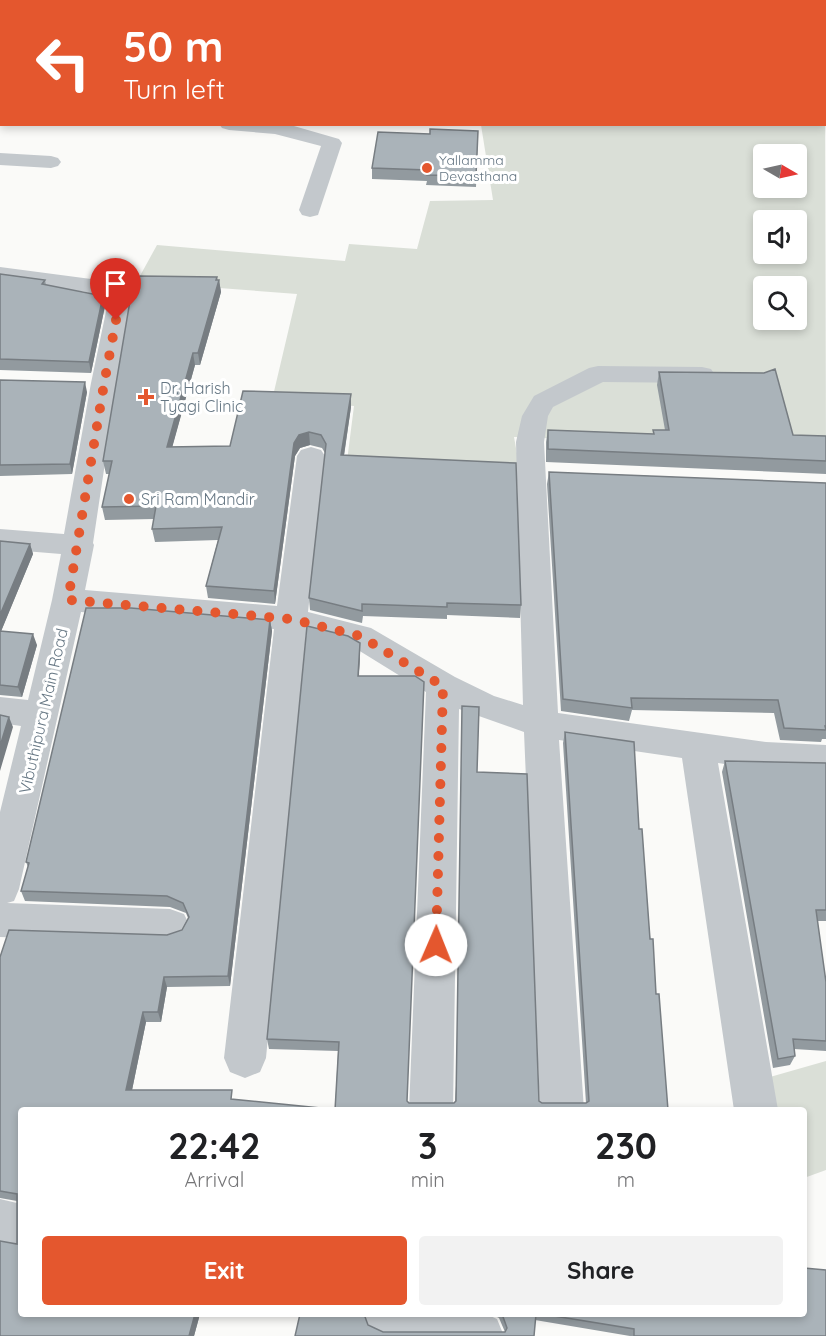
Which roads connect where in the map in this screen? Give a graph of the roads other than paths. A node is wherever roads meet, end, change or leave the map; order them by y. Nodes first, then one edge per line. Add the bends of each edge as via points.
1 (276, 126) edge
2 (0, 159) edge
3 (51, 162) dead end
4 (310, 210) dead end
5 (0, 274) edge
6 (726, 375) edge
7 (311, 456) dead end
8 (0, 539) edge
9 (79, 545) junction
10 (68, 600) junction
11 (291, 619) junction
12 (443, 686) junction
13 (0, 710) edge
14 (42, 715) junction
15 (541, 724) junction
16 (698, 745) junction
17 (826, 759) edge
18 (3, 868) edge
19 (0, 920) edge
20 (170, 926) dead end
21 (245, 1058) dead end
22 (431, 1107) edge
23 (562, 1107) edge
24 (756, 1107) edge
25 (0, 1222) edge
26 (18, 1226) edge
27 (401, 1317) edge
28 (480, 1336) edge

1 - 4 street via 332,142
2 - 3 street
5 - 9 street, Vibuthipura Main Road via 91,286 121,299 92,383
6 - 15 street via 598,374 543,402 535,416
7 - 11 street
8 - 9 street
9 - 10 street, Vibuthipura Main Road
10 - 11 street
10 - 14 street, Vibuthipura Main Road
11 - 12 street via 360,636
11 - 21 street
12 - 15 street via 482,705
12 - 22 street
13 - 14 street
14 - 18 street, Vibuthipura Main Road
15 - 16 street
15 - 23 street
16 - 17 street via 766,756
16 - 24 street
19 - 20 street
25 - 26 street
27 - 28 street

